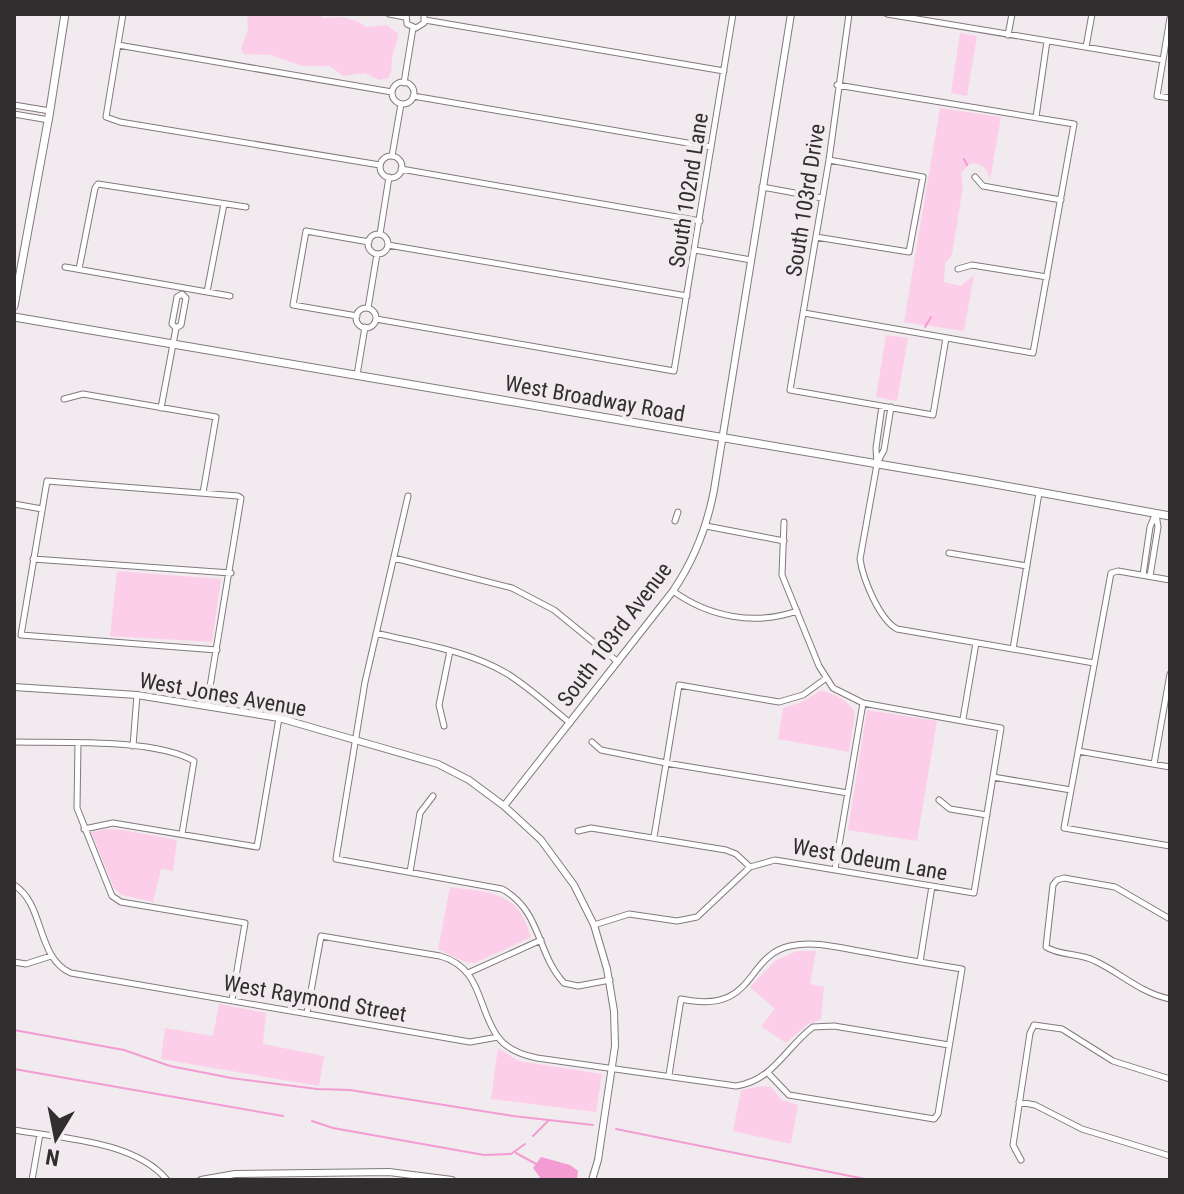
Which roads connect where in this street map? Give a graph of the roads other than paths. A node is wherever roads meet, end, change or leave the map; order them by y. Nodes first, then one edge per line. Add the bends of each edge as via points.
1 (65, 14) edge
2 (113, 14) edge
3 (389, 14) edge
4 (733, 14) edge
5 (791, 14) edge
6 (849, 14) edge
7 (887, 14) edge
8 (1012, 14) edge
9 (1092, 14) edge
10 (123, 15) edge
11 (405, 15) edge
12 (425, 17) edge
13 (1170, 21) edge
14 (413, 28) junction
15 (1008, 35) junction
16 (1047, 41) junction
17 (118, 45) junction
18 (1086, 47) junction
19 (1163, 60) junction
20 (724, 71) junction
21 (404, 83) junction
22 (837, 85) junction
23 (392, 92) junction
24 (413, 96) junction
25 (1170, 98) edge
26 (401, 104) junction
27 (14, 105) edge
28 (14, 114) edge
29 (49, 115) junction
30 (1036, 117) junction
31 (711, 147) junction
32 (392, 156) junction
33 (829, 160) junction
34 (380, 165) junction
35 (401, 169) junction
36 (389, 177) junction
37 (975, 177) dead end
38 (762, 187) junction
39 (822, 198) junction
40 (1061, 200) junction
41 (224, 204) junction
42 (246, 207) dead end
43 (700, 221) junction
44 (380, 234) junction
45 (816, 237) junction
46 (369, 242) junction
47 (388, 245) junction
48 (695, 250) junction
49 (377, 253) junction
50 (751, 260) junction
51 (65, 267) dead end
52 (79, 269) junction
53 (958, 269) dead end
54 (1047, 277) junction
55 (183, 291) junction
56 (207, 292) junction
57 (230, 296) dead end
58 (687, 296) junction
59 (14, 306) edge
60 (368, 308) junction
61 (804, 313) junction
62 (357, 316) junction
63 (14, 317) edge
64 (376, 319) junction
65 (365, 327) junction
66 (946, 338) junction
67 (173, 343) junction
68 (357, 375) junction
69 (64, 399) dead end
70 (882, 406) junction
71 (891, 407) junction
72 (161, 408) junction
73 (722, 437) junction
74 (877, 464) junction
75 (1040, 492) junction
76 (203, 493) junction
77 (408, 496) dead end
78 (14, 504) edge
79 (42, 509) junction
80 (678, 512) dead end
81 (1156, 514) junction
82 (1170, 516) edge
83 (675, 521) dead end
84 (784, 522) dead end
85 (706, 526) junction
86 (784, 541) junction
87 (949, 553) dead end
88 (394, 558) junction
89 (33, 559) junction
90 (1027, 566) junction
91 (231, 573) junction
92 (1143, 575) junction
93 (1150, 577) junction
94 (1170, 580) edge
95 (673, 591) junction
96 (797, 611) junction
97 (376, 633) junction
98 (976, 643) junction
99 (1013, 649) junction
100 (217, 650) junction
101 (450, 651) junction
102 (618, 662) junction
103 (1094, 663) junction
104 (1170, 674) edge
105 (825, 679) junction
106 (14, 687) edge
107 (137, 695) junction
108 (863, 703) junction
109 (207, 705) junction
110 (279, 718) junction
111 (963, 719) junction
112 (570, 723) junction
113 (444, 726) dead end
114 (354, 740) junction
115 (14, 742) edge
116 (592, 742) dead end
117 (78, 743) junction
118 (133, 746) junction
119 (1078, 751) junction
120 (666, 763) junction
121 (1154, 764) junction
122 (1170, 767) edge
123 (993, 777) junction
124 (1071, 790) junction
125 (848, 793) junction
126 (433, 796) dead end
127 (939, 800) dead end
128 (504, 806) junction
129 (987, 815) junction
130 (84, 829) junction
131 (578, 831) dead end
132 (182, 834) junction
133 (654, 837) junction
134 (1170, 846) edge
135 (750, 867) junction
136 (835, 869) junction
137 (410, 872) junction
138 (14, 885) edge
139 (932, 886) junction
140 (1170, 919) edge
141 (594, 925) junction
142 (541, 940) junction
143 (51, 956) junction
144 (14, 962) edge
145 (920, 962) junction
146 (468, 973) junction
147 (610, 980) junction
148 (1170, 999) edge
149 (232, 1000) junction
150 (307, 1013) junction
151 (498, 1037) junction
152 (949, 1045) junction
153 (613, 1068) junction
154 (768, 1073) junction
155 (669, 1075) junction
156 (1170, 1079) edge
157 (1019, 1102) junction
158 (14, 1130) edge
159 (40, 1134) junction
160 (1170, 1156) edge
161 (1021, 1160) dead end
162 (32, 1180) edge
163 (167, 1180) edge
164 (201, 1180) edge
165 (452, 1180) edge
166 (592, 1180) edge

1 - 29 main road
2 - 10 street
3 - 11 street
4 - 20 street, South 102nd Lane
5 - 38 street, South 103rd Avenue
6 - 22 street, South 103rd Drive
7 - 15 street
8 - 15 street
9 - 18 street
10 - 17 street
11 - 14 street
12 - 14 street via 422,26
12 - 20 street
13 - 19 street
14 - 21 street
15 - 16 street
16 - 18 street
16 - 30 street
17 - 23 street
17 - 34 street via 106,117
18 - 19 street
19 - 25 street via 1157,96
20 - 31 street, South 102nd Lane
21 - 23 street
21 - 24 street
22 - 30 street
22 - 33 street, South 103rd Drive
23 - 26 street
24 - 26 street
24 - 31 street
26 - 32 street
27 - 29 street
28 - 29 street
29 - 59 main road
30 - 40 street via 1074,124
31 - 43 street, South 102nd Lane
32 - 34 street
32 - 35 street
33 - 39 street, South 103rd Drive
33 - 45 street via 923,177 909,252
34 - 36 street
35 - 36 street
35 - 43 street
36 - 44 street
37 - 40 street via 983,186
38 - 39 street
38 - 50 street, South 103rd Avenue
39 - 45 street, South 103rd Drive
40 - 54 street
41 - 42 street
41 - 52 street via 98,184
41 - 56 street
43 - 48 street, South 102nd Lane
44 - 46 street
44 - 47 street
45 - 61 street, South 103rd Drive
46 - 49 street
46 - 62 street via 306,231 293,305
47 - 49 street
47 - 58 street
48 - 50 street
48 - 58 street, South 102nd Lane
49 - 60 street
50 - 73 street, South 103rd Avenue
51 - 52 street
52 - 55 street
53 - 54 street via 972,265
54 - 66 street via 1033,353
55 - 56 street
55 - 67 street via 181,325
56 - 57 street
58 - 64 street, South 102nd Lane via 674,371
60 - 62 street
60 - 64 street
61 - 66 street
61 - 70 street, South 103rd Drive via 790,390
62 - 65 street
63 - 67 main road, West Broadway Road
64 - 65 street
65 - 68 street
66 - 71 street via 933,415
67 - 68 main road, West Broadway Road
67 - 72 street
68 - 73 main road, West Broadway Road
69 - 72 street via 83,394
70 - 71 street
70 - 74 street
71 - 74 street
72 - 76 street via 216,417
73 - 74 main road, West Broadway Road
73 - 85 street, South 103rd Avenue
74 - 75 main road, West Broadway Road
74 - 98 street via 860,559 887,624
75 - 81 main road, West Broadway Road
75 - 90 street
76 - 79 street via 47,481
76 - 91 street via 241,498
77 - 88 street
78 - 79 street
79 - 89 street
80 - 83 street
81 - 82 main road, West Broadway Road
81 - 92 street
81 - 93 street
84 - 86 street
85 - 86 street
85 - 95 street, South 103rd Avenue
86 - 96 street via 782,575
87 - 90 street
88 - 97 street
88 - 102 street via 512,588 554,610
89 - 91 street
89 - 100 street via 21,635
90 - 99 street
91 - 100 street
92 - 93 street
92 - 103 street via 1111,573
93 - 94 street
95 - 96 street via 698,608 735,616 769,619
95 - 102 street, South 103rd Avenue
96 - 105 street
97 - 101 street
97 - 114 street
98 - 99 street
98 - 111 street
99 - 103 street
100 - 109 street
101 - 112 street via 508,675
101 - 113 street via 439,705
102 - 112 street, South 103rd Avenue
103 - 119 street
104 - 121 street
105 - 108 street
105 - 120 street via 803,695 779,702 679,685
106 - 107 street, West Jones Avenue
107 - 109 street, West Jones Avenue
107 - 118 street
108 - 111 street
108 - 125 street
109 - 110 street, West Jones Avenue
110 - 114 street, West Jones Avenue
110 - 132 street via 257,847
111 - 123 street via 1001,728
112 - 128 street, South 103rd Avenue
114 - 128 street, West Jones Avenue via 438,764
114 - 137 street via 336,859
115 - 117 street
116 - 120 street via 601,750
117 - 118 street
117 - 130 street via 77,808
118 - 132 street via 194,761
119 - 121 street
119 - 124 street
120 - 125 street
120 - 133 street
121 - 122 street
123 - 124 street
123 - 129 street
124 - 134 street via 1064,828
125 - 136 street
126 - 137 street via 420,813
127 - 129 street via 950,809
128 - 141 street via 558,861
129 - 139 street, West Odeum Lane via 974,893
130 - 132 street via 113,823
130 - 149 street via 112,896 121,902 245,923
131 - 133 street via 591,828
133 - 135 street via 726,850
135 - 136 street, West Odeum Lane via 775,860
135 - 141 street via 697,917 686,921 629,914
136 - 139 street, West Odeum Lane
137 - 142 street via 502,889 526,907
138 - 143 street via 27,896
139 - 145 street
140 - 148 street via 1115,887 1064,878 1053,885 1046,947 1095,961 1157,997
141 - 147 street
142 - 146 street
142 - 147 street via 564,983
143 - 144 street
143 - 149 street, West Raymond Street via 71,973
145 - 152 street via 962,969
145 - 155 street via 810,943 778,949 727,998 681,999
146 - 150 street via 440,956 321,936
146 - 151 street
147 - 153 street
149 - 150 street, West Raymond Street
150 - 151 street, West Raymond Street via 470,1042
151 - 153 street via 529,1057
152 - 154 street via 813,1027
152 - 154 street via 934,1119 789,1095
153 - 155 street
153 - 166 street
154 - 155 street via 736,1086
156 - 157 street via 1113,1061 1062,1029 1034,1025
157 - 160 street via 1082,1129
157 - 161 street via 1013,1145
158 - 159 street
159 - 162 street
159 - 163 street via 116,1149 148,1162
164 - 165 street via 235,1174 389,1172

